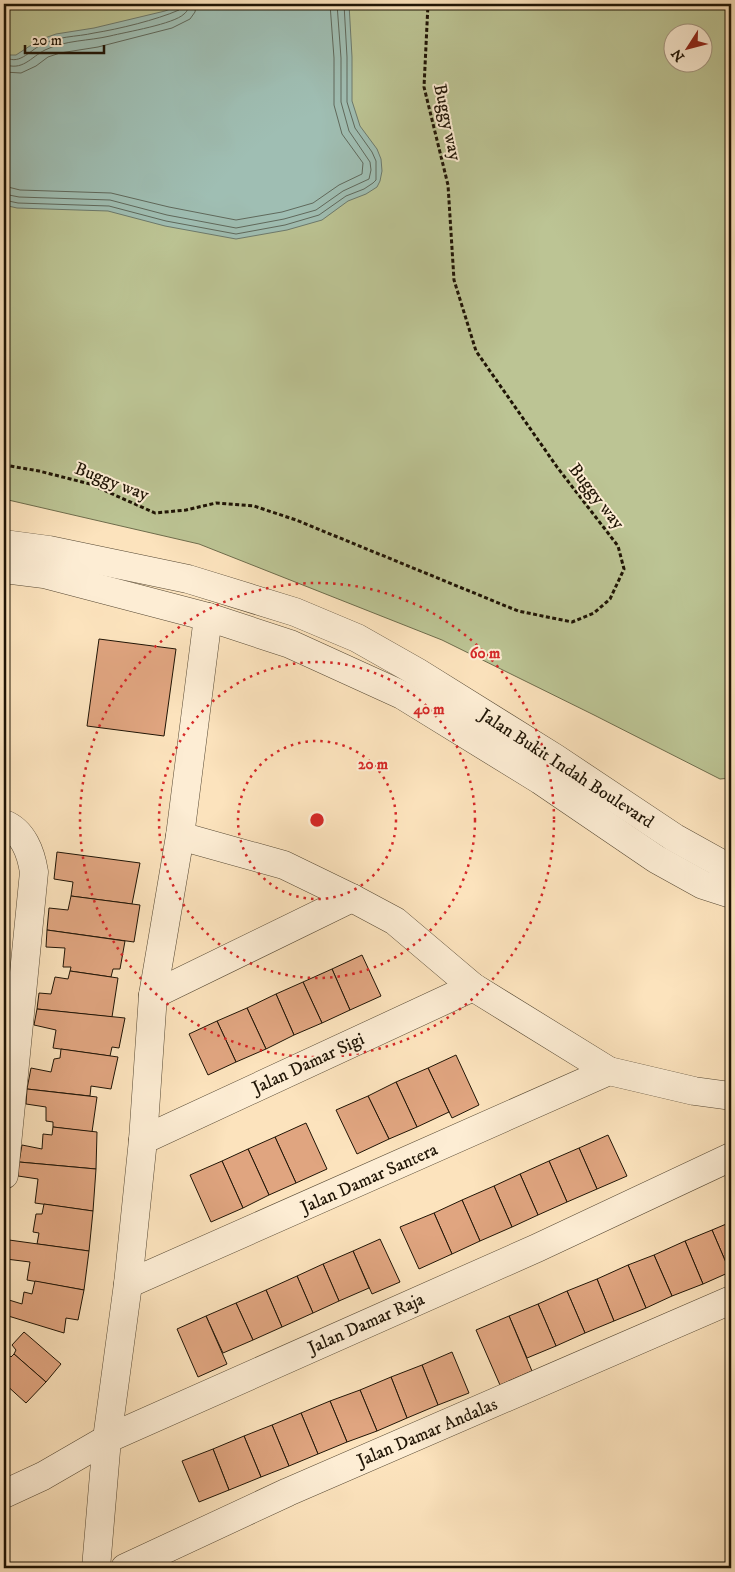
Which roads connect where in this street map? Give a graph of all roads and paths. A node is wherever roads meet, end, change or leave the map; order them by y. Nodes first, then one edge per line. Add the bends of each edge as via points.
1 (428, 4) edge
2 (4, 465) edge
3 (4, 544) edge
4 (4, 569) edge
5 (208, 617) junction
6 (4, 824) edge
7 (180, 836) junction
8 (731, 870) edge
9 (731, 894) edge
10 (352, 898) junction
11 (473, 987) junction
12 (154, 995) junction
13 (609, 1071) junction
14 (731, 1096) edge
15 (143, 1140) junction
16 (731, 1157) edge
17 (4, 1175) edge
18 (128, 1284) junction
19 (731, 1300) edge
20 (106, 1439) junction
21 (4, 1494) edge
22 (96, 1568) edge
23 (125, 1568) edge

1 - 2 path, Buggy way via 424,87 448,184 454,280 476,351 557,467 618,546 624,569 610,599 594,613 572,622 518,612 296,520 254,506 216,503 155,513 90,484
3 - 8 street, Jalan Bukit Indah Boulevard via 49,550 188,579 295,612 357,638 417,672 675,838
4 - 5 street via 44,574
5 - 7 street
5 - 9 street via 290,644 402,695 540,780 656,859 703,885
6 - 17 street via 17,831 31,854 34,872
7 - 10 street via 284,866
7 - 12 street
10 - 11 street via 395,921
10 - 12 street
11 - 13 street
11 - 15 street, Jalan Damar Sigi
12 - 15 street
13 - 14 street
13 - 18 street, Jalan Damar Santera
15 - 18 street
16 - 20 street, Jalan Damar Raja via 537,1248
18 - 20 street
19 - 23 street, Jalan Damar Andalas via 288,1492
20 - 21 street, Jalan Damar Raja via 43,1476
20 - 22 street

